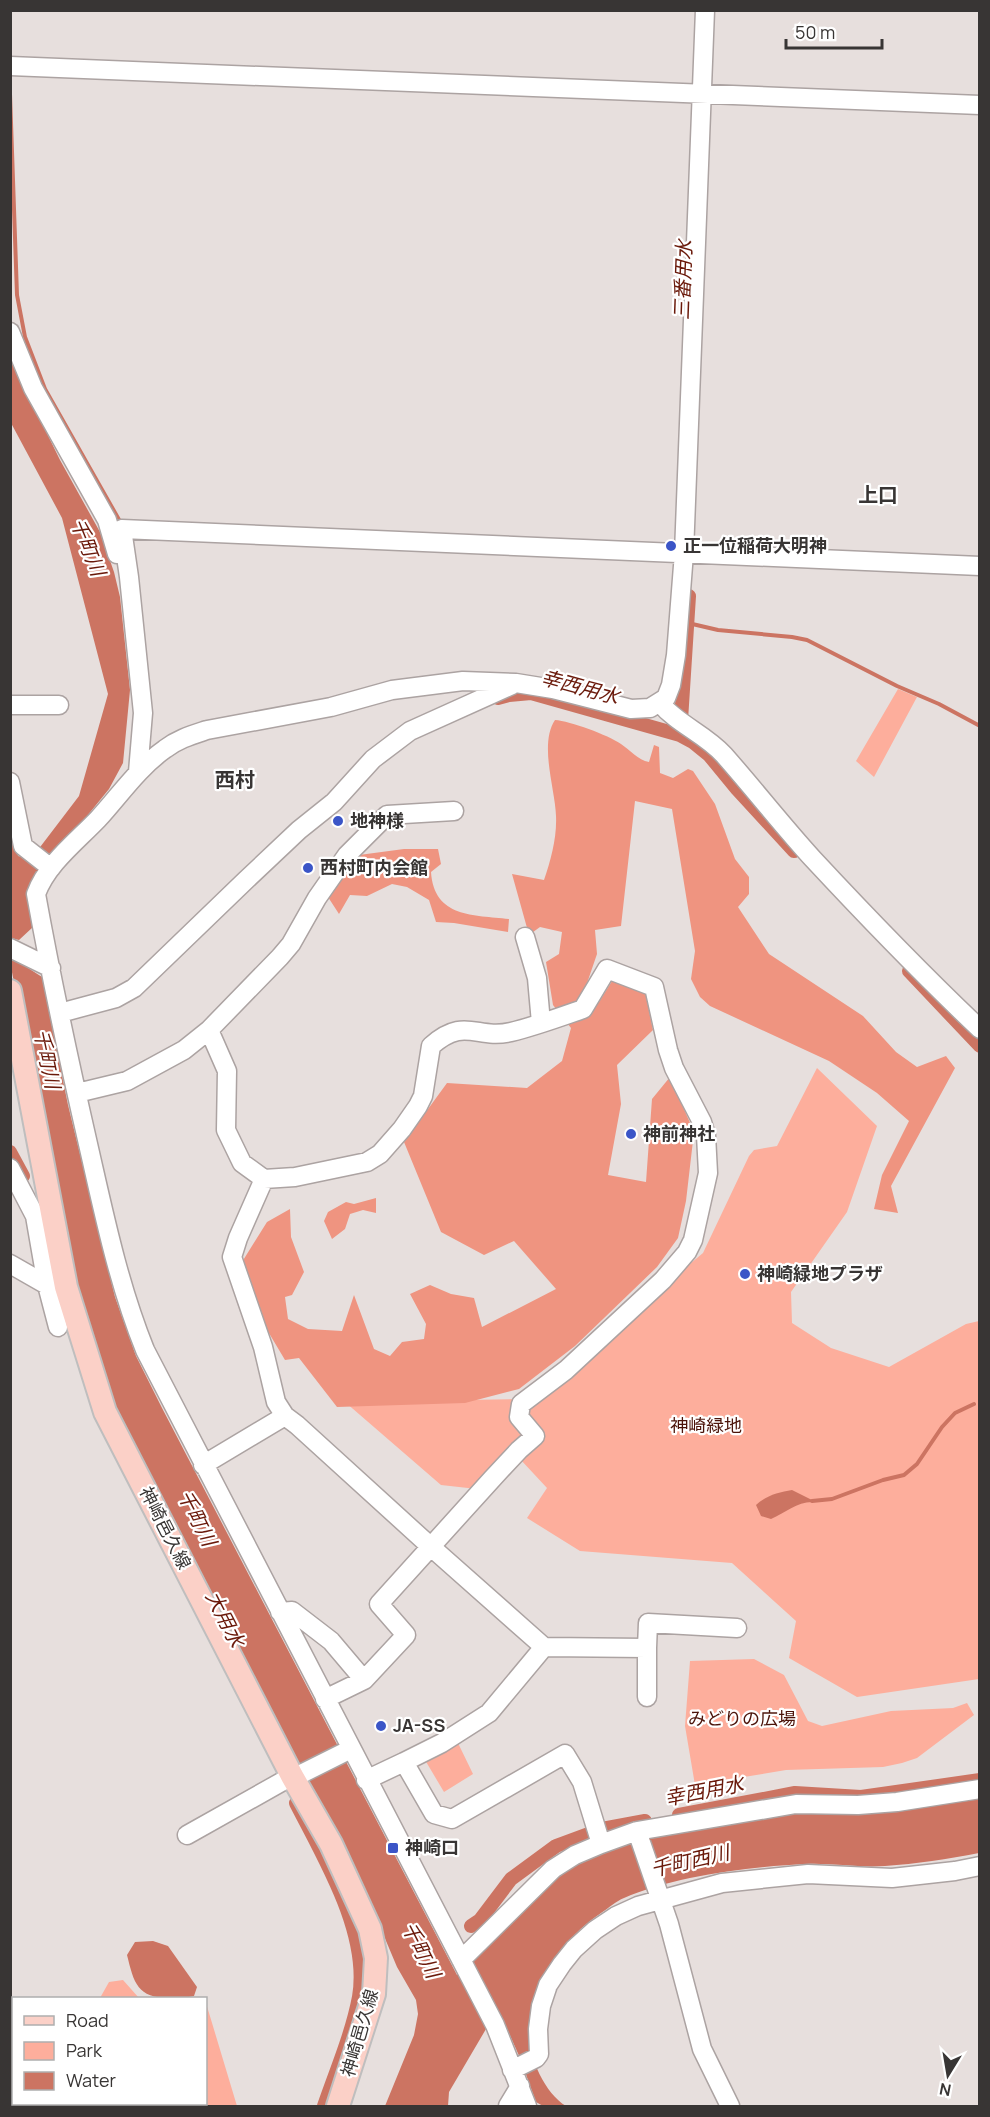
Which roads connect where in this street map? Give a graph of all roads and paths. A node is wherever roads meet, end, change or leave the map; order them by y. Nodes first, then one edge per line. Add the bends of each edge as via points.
1 (705, 10) edge
2 (11, 66) edge
3 (708, 93) junction
4 (980, 105) edge
5 (10, 332) edge
6 (684, 554) junction
7 (980, 566) edge
8 (132, 602) junction
9 (516, 683) junction
10 (660, 704) junction
11 (10, 705) edge
12 (59, 705) dead end
13 (138, 772) junction
14 (10, 782) edge
15 (454, 812) dead end
16 (44, 862) junction
17 (525, 937) dead end
18 (10, 948) edge
19 (45, 965) junction
20 (10, 991) edge
21 (60, 1013) junction
22 (542, 1023) junction
23 (980, 1029) edge
24 (208, 1030) junction
25 (16, 1042) edge
26 (19, 1081) edge
27 (76, 1093) junction
28 (10, 1168) edge
29 (264, 1179) junction
30 (10, 1264) edge
31 (56, 1287) junction
32 (58, 1327) dead end
33 (285, 1416) junction
34 (203, 1465) junction
35 (430, 1546) junction
36 (280, 1612) junction
37 (737, 1628) dead end
38 (544, 1647) junction
39 (647, 1648) junction
40 (364, 1680) junction
41 (647, 1697) dead end
42 (325, 1699) junction
43 (347, 1750) junction
44 (404, 1762) junction
45 (290, 1778) junction
46 (366, 1779) junction
47 (980, 1789) edge
48 (638, 1833) junction
49 (187, 1834) dead end
50 (598, 1835) junction
51 (980, 1866) edge
52 (661, 1897) junction
53 (463, 1964) junction
54 (517, 2074) junction
55 (338, 2106) edge
56 (508, 2106) edge
57 (527, 2106) edge
58 (730, 2106) edge

1 - 3 street
2 - 3 street
3 - 4 street
3 - 6 street
5 - 8 street via 33,388 107,520
6 - 7 street
6 - 8 street via 122,529
6 - 10 street via 674,670 669,692
8 - 13 street via 143,713
9 - 10 street via 618,707 641,709
9 - 13 street via 463,681 392,690 331,707 207,730 176,741
9 - 21 street via 410,731 373,759 334,802 299,830 134,988 116,998
10 - 23 street via 722,752 814,860
11 - 12 street
13 - 16 street via 98,818
14 - 16 street via 23,846
15 - 24 street via 387,815 380,821 347,855 291,944
16 - 19 street via 36,894
17 - 22 street via 537,978
18 - 19 street
19 - 21 street
20 - 25 main road, 神崎邑久線
21 - 27 street
22 - 29 street via 508,1033 447,1033 430,1046 418,1106 380,1154 367,1162 296,1177
22 - 35 street via 584,1009 607,969 654,987 674,1068 706,1135 708,1173 697,1226 687,1252 663,1280 566,1370 521,1404 519,1417 535,1436
24 - 27 street via 184,1050 127,1081
24 - 29 street via 227,1071 226,1130 242,1163
25 - 26 main road, 神崎邑久線
26 - 31 main road, 神崎邑久線
27 - 34 street via 128,1309
28 - 31 street via 35,1216
29 - 33 street via 232,1257 263,1347 276,1402
30 - 31 street
31 - 32 street
31 - 45 main road, 神崎邑久線 via 105,1412
33 - 34 street
33 - 35 street
34 - 36 street
35 - 38 street
35 - 40 street via 379,1604 406,1635
36 - 40 street via 292,1611 331,1641
36 - 42 street
37 - 39 street via 648,1623
38 - 39 street
38 - 44 street via 489,1713
39 - 41 street
40 - 42 street
42 - 43 street
43 - 45 street
43 - 46 street
44 - 46 street
44 - 50 street via 434,1814 452,1819 565,1755 582,1782
45 - 49 street
45 - 55 main road, 神崎邑久線 via 331,1844 370,1929 376,1958 374,1994
46 - 53 street
47 - 48 street via 897,1803 796,1804
48 - 50 street
48 - 52 street
50 - 53 street via 553,1869
51 - 52 street via 892,1878 808,1874 722,1883
52 - 54 street via 616,1916 595,1930 562,1964 548,1985 541,2006 539,2054
52 - 58 street via 702,2049
53 - 54 street
54 - 56 street
54 - 57 street

